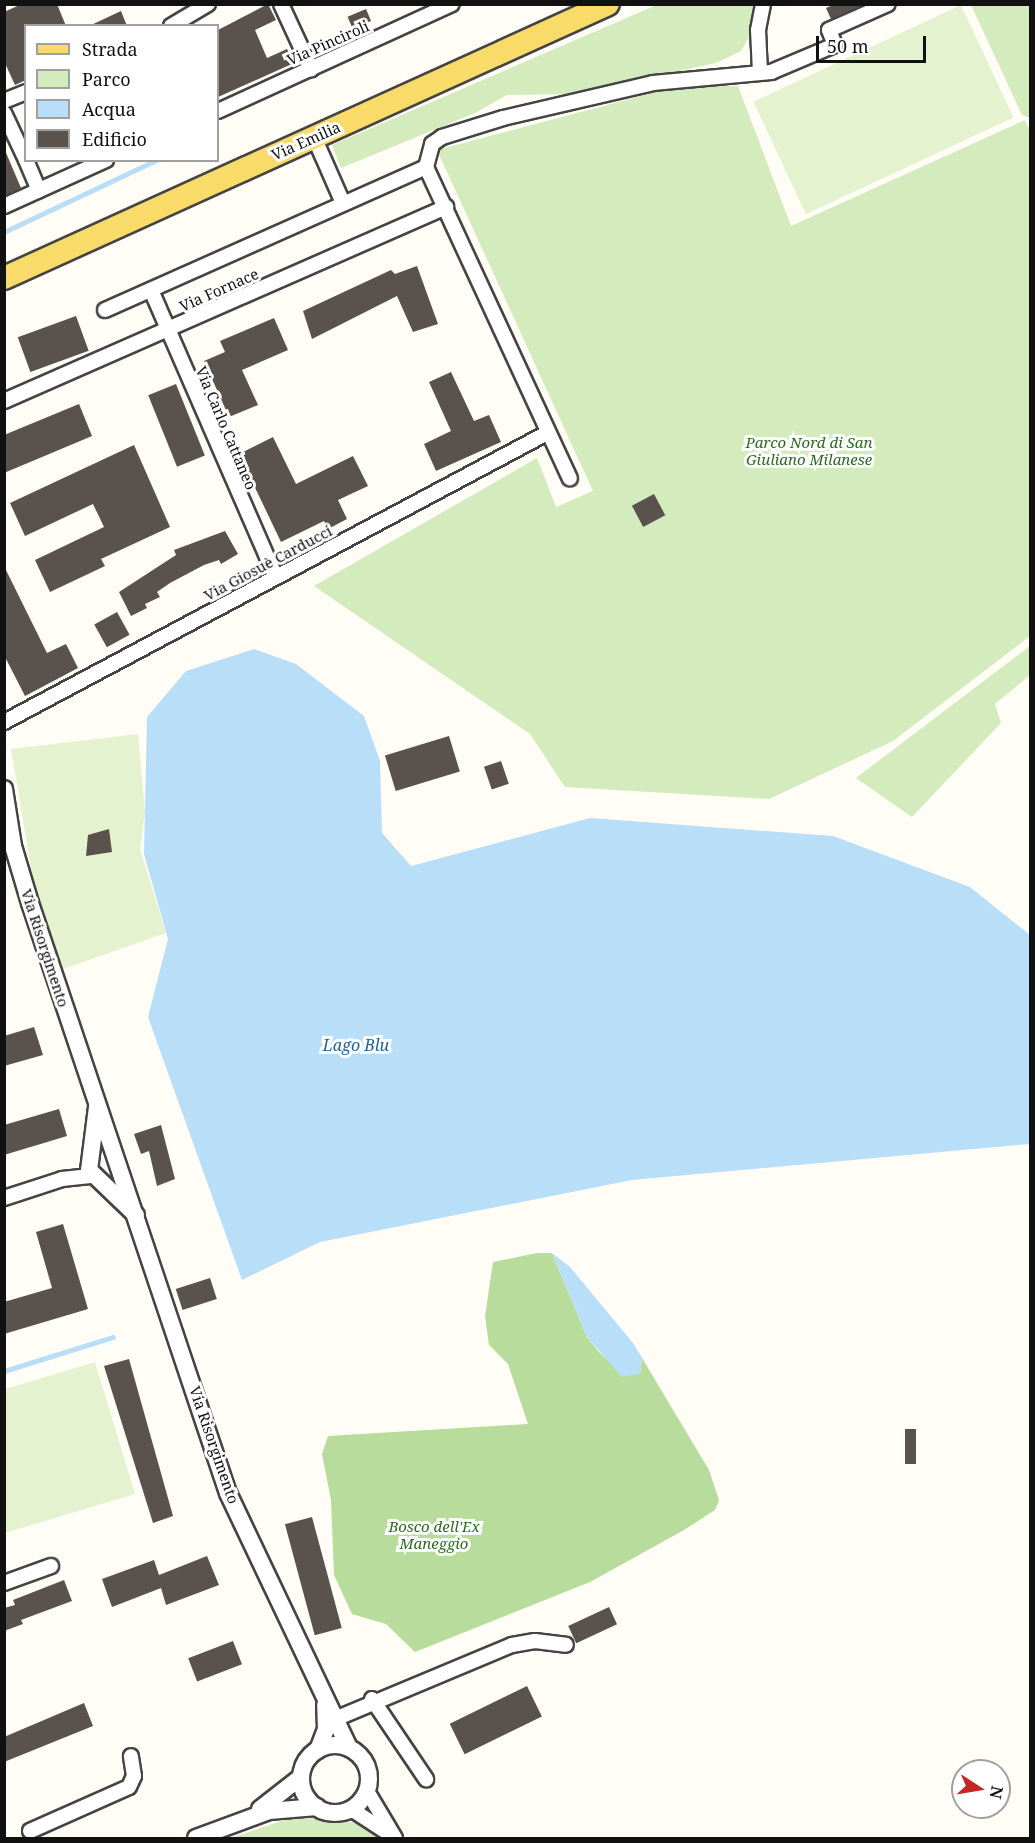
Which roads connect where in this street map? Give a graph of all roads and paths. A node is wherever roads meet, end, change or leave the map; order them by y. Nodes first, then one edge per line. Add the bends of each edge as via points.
1 (208, 4) edge
2 (281, 4) edge
3 (452, 4) edge
4 (608, 4) edge
5 (763, 4) edge
6 (888, 4) edge
7 (174, 24) edge
8 (311, 69) junction
9 (760, 72) junction
10 (24, 93) edge
11 (4, 101) edge
12 (219, 111) edge
13 (4, 113) edge
14 (314, 137) junction
15 (24, 156) edge
16 (27, 162) edge
17 (102, 162) edge
18 (426, 167) junction
19 (39, 190) junction
20 (343, 203) junction
21 (4, 206) edge
22 (446, 207) junction
23 (4, 278) edge
24 (151, 290) junction
25 (105, 310) dead end
26 (166, 331) junction
27 (4, 401) edge
28 (547, 433) junction
29 (570, 478) dead end
30 (276, 577) junction
31 (4, 722) edge
32 (4, 789) edge
33 (98, 1103) junction
34 (119, 1159) junction
35 (93, 1169) junction
36 (4, 1198) edge
37 (136, 1215) junction
38 (51, 1566) dead end
39 (4, 1583) edge
40 (566, 1645) dead end
41 (372, 1699) junction
42 (324, 1701) junction
43 (335, 1719) junction
44 (348, 1748) junction
45 (318, 1750) junction
46 (130, 1756) dead end
47 (301, 1776) junction
48 (426, 1779) dead end
49 (367, 1791) junction
50 (317, 1807) junction
51 (351, 1809) junction
52 (249, 1816) junction
53 (30, 1831) dead end
54 (196, 1839) edge
55 (395, 1839) edge

1 - 7 street
2 - 8 street
3 - 8 street, Via Pinciroli
4 - 14 main road, Via Emilia
5 - 9 street via 758,30
6 - 9 street via 829,30 835,45 771,72
8 - 12 street, Via Pinciroli
9 - 18 street via 653,83 503,118 442,137 432,144
10 - 11 street
13 - 15 street
14 - 20 street
14 - 23 main road, Via Emilia
16 - 19 street
17 - 19 street
18 - 20 street
18 - 22 street
19 - 21 street
20 - 24 street
22 - 26 street, Via Fornace
22 - 28 street
24 - 25 street
24 - 26 street, Via Carlo Cattaneo
26 - 27 street, Via Fornace
26 - 30 street, Via Carlo Cattaneo
28 - 29 street
28 - 30 street, Via Giosuè Carducci
30 - 31 street, Via Giosuè Carducci
32 - 33 street, Via Risorgimento via 13,846 30,903
33 - 34 street, Via Risorgimento
33 - 35 street, Via Risorgimento
34 - 35 street via 105,1149
34 - 35 street via 115,1177
34 - 37 street, Via Risorgimento
35 - 36 street
35 - 37 street, Via Risorgimento
37 - 42 street, Via Risorgimento via 228,1493
38 - 39 street
40 - 41 street via 542,1641 512,1645
41 - 43 street
41 - 48 street
42 - 43 street, Via Risorgimento
42 - 45 street, Via Risorgimento via 326,1729
43 - 44 street, Via Risorgimento
44 - 45 street via 334,1745
44 - 49 street via 366,1766
45 - 47 street via 307,1761
46 - 53 street via 134,1776 129,1787
47 - 50 street via 304,1794
47 - 52 street
49 - 51 street
49 - 55 street
50 - 51 street via 333,1813
50 - 52 street
51 - 55 street
52 - 54 street

